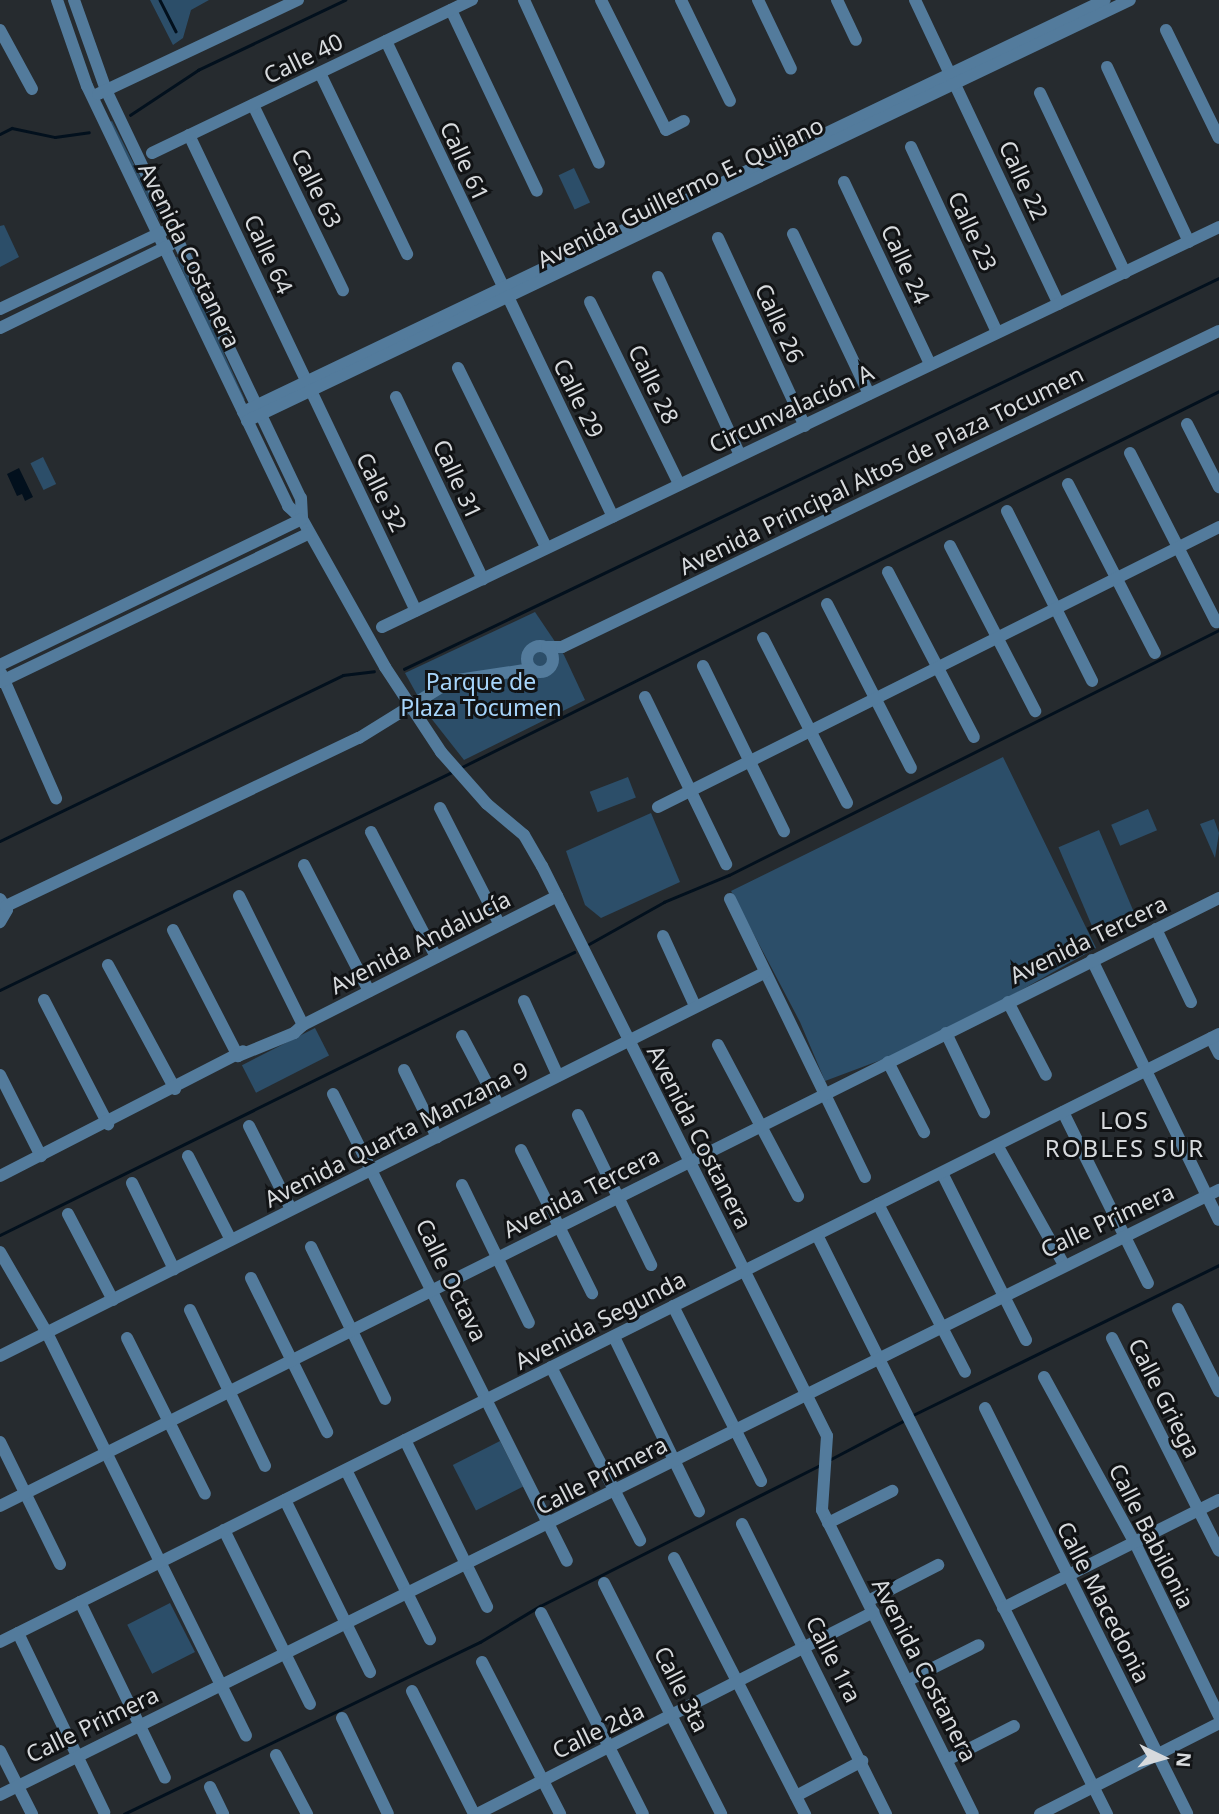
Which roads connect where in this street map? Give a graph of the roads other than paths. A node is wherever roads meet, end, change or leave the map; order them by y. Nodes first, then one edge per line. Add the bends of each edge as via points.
1 (57, 0) edge
2 (74, 0) edge
3 (298, 0) edge
4 (472, 0) edge
5 (524, 0) edge
6 (601, 0) edge
7 (681, 0) edge
8 (758, 0) edge
9 (837, 0) edge
10 (915, 0) edge
11 (1105, 0) edge
12 (1130, 0) edge
13 (451, 10) junction
14 (1093, 12) junction
15 (0, 30) edge
16 (1166, 30) dead end
17 (856, 40) dead end
18 (386, 41) junction
19 (1107, 67) dead end
20 (791, 69) dead end
21 (320, 73) junction
22 (953, 79) junction
23 (32, 89) dead end
24 (106, 90) junction
25 (1040, 93) dead end
26 (92, 97) junction
27 (730, 101) dead end
28 (253, 105) junction
29 (684, 121) dead end
30 (189, 135) junction
31 (1219, 138) edge
32 (911, 147) dead end
33 (152, 153) dead end
34 (599, 163) dead end
35 (844, 182) dead end
36 (537, 191) dead end
37 (172, 227) junction
38 (1219, 227) edge
39 (157, 234) junction
40 (793, 234) dead end
41 (718, 238) dead end
42 (178, 241) junction
43 (1189, 242) junction
44 (164, 248) junction
45 (407, 254) dead end
46 (1125, 273) junction
47 (658, 277) dead end
48 (343, 290) dead end
49 (504, 293) junction
50 (590, 302) dead end
51 (1059, 304) junction
52 (0, 309) edge
53 (0, 328) edge
54 (1219, 331) edge
55 (997, 332) junction
56 (930, 364) junction
57 (458, 368) dead end
58 (308, 386) junction
59 (869, 394) junction
60 (396, 397) dead end
61 (259, 410) junction
62 (245, 417) junction
63 (1187, 424) dead end
64 (805, 426) junction
65 (1130, 453) dead end
66 (740, 455) junction
67 (679, 484) junction
68 (1068, 484) dead end
69 (1219, 487) edge
70 (1007, 511) dead end
71 (613, 517) junction
72 (302, 519) junction
73 (1219, 527) edge
74 (309, 533) junction
75 (950, 546) dead end
76 (546, 547) junction
77 (1180, 547) junction
78 (888, 572) dead end
79 (1116, 578) junction
80 (483, 579) junction
81 (827, 604) dead end
82 (1057, 608) junction
83 (416, 611) junction
84 (98, 615) junction
85 (1216, 622) dead end
86 (382, 627) dead end
87 (104, 629) junction
88 (998, 637) junction
89 (763, 638) dead end
90 (39, 645) junction
91 (550, 653) junction
92 (1155, 653) dead end
93 (0, 658) edge
94 (0, 665) edge
95 (526, 666) junction
96 (703, 666) dead end
97 (938, 667) junction
98 (2, 677) edge
99 (1093, 681) dead end
100 (645, 698) dead end
101 (874, 699) junction
102 (409, 704) junction
103 (1035, 711) dead end
104 (810, 731) junction
105 (974, 737) dead end
106 (749, 762) junction
107 (911, 768) dead end
108 (690, 791) junction
109 (56, 797) dead end
110 (847, 803) dead end
111 (658, 807) dead end
112 (440, 808) dead end
113 (784, 831) dead end
114 (371, 832) dead end
115 (726, 864) dead end
116 (304, 865) dead end
117 (239, 896) dead end
118 (557, 896) junction
119 (730, 899) dead end
120 (1218, 901) edge
121 (3, 903) edge
122 (0, 922) edge
123 (500, 925) junction
124 (1156, 929) junction
125 (173, 930) dead end
126 (663, 936) dead end
127 (436, 957) junction
128 (1092, 960) junction
129 (108, 965) dead end
130 (764, 973) junction
131 (369, 991) junction
132 (44, 1000) dead end
133 (524, 1001) dead end
134 (1009, 1002) junction
135 (1191, 1002) dead end
136 (695, 1006) junction
137 (303, 1025) junction
138 (946, 1033) junction
139 (462, 1035) dead end
140 (1215, 1036) edge
141 (628, 1041) junction
142 (718, 1045) dead end
143 (1219, 1054) edge
144 (238, 1056) junction
145 (888, 1062) junction
146 (404, 1069) dead end
147 (1145, 1071) junction
148 (0, 1075) edge
149 (1046, 1075) dead end
150 (558, 1076) junction
151 (175, 1088) junction
152 (333, 1094) dead end
153 (824, 1095) junction
154 (499, 1106) junction
155 (984, 1112) dead end
156 (1063, 1112) junction
157 (578, 1115) dead end
158 (108, 1124) junction
159 (249, 1126) dead end
160 (760, 1126) junction
161 (924, 1132) dead end
162 (438, 1137) junction
163 (997, 1145) junction
164 (521, 1150) dead end
165 (41, 1156) junction
166 (188, 1156) dead end
167 (689, 1162) junction
168 (373, 1170) junction
169 (942, 1173) junction
170 (0, 1176) edge
171 (865, 1177) dead end
172 (132, 1183) dead end
173 (463, 1185) dead end
174 (1213, 1193) edge
175 (619, 1196) junction
176 (798, 1196) dead end
177 (878, 1204) junction
178 (290, 1209) junction
179 (68, 1214) dead end
180 (1219, 1220) edge
181 (559, 1226) junction
182 (1124, 1234) junction
183 (817, 1235) junction
184 (231, 1240) junction
185 (311, 1247) dead end
186 (0, 1252) edge
187 (499, 1257) junction
188 (1063, 1264) junction
189 (651, 1265) dead end
190 (174, 1269) junction
191 (744, 1271) junction
192 (251, 1278) dead end
193 (1148, 1283) dead end
194 (434, 1289) junction
195 (592, 1293) dead end
196 (1003, 1293) junction
197 (113, 1300) junction
198 (673, 1306) junction
199 (1178, 1309) dead end
200 (190, 1310) dead end
201 (529, 1323) dead end
202 (942, 1324) junction
203 (354, 1330) junction
204 (47, 1333) junction
205 (614, 1337) junction
206 (127, 1338) dead end
207 (1112, 1338) dead end
208 (1026, 1340) dead end
209 (0, 1356) edge
210 (877, 1357) junction
211 (293, 1360) junction
212 (551, 1367) junction
213 (965, 1372) dead end
214 (1044, 1377) dead end
215 (231, 1391) junction
216 (1219, 1391) edge
217 (806, 1392) junction
218 (386, 1399) dead end
219 (486, 1400) junction
220 (985, 1408) dead end
221 (169, 1422) junction
222 (737, 1431) junction
223 (327, 1432) dead end
224 (405, 1440) junction
225 (0, 1442) edge
226 (104, 1454) junction
227 (676, 1461) junction
228 (265, 1466) dead end
229 (346, 1470) junction
230 (761, 1481) dead end
231 (892, 1491) dead end
232 (615, 1492) junction
233 (26, 1493) junction
234 (205, 1494) dead end
235 (285, 1500) junction
236 (1219, 1500) edge
237 (0, 1506) edge
238 (1199, 1510) junction
239 (699, 1511) dead end
240 (828, 1523) junction
241 (743, 1524) dead end
242 (548, 1525) junction
243 (224, 1530) junction
244 (640, 1540) dead end
245 (1135, 1543) junction
246 (1219, 1551) edge
247 (674, 1558) dead end
248 (567, 1561) dead end
249 (160, 1562) junction
250 (60, 1564) dead end
251 (937, 1565) dead end
252 (468, 1566) junction
253 (1067, 1576) junction
254 (604, 1583) dead end
255 (407, 1596) junction
256 (80, 1602) junction
257 (870, 1606) junction
258 (487, 1607) dead end
259 (1003, 1608) junction
260 (541, 1613) dead end
261 (347, 1626) junction
262 (18, 1633) junction
263 (430, 1639) dead end
264 (0, 1642) edge
265 (979, 1645) dead end
266 (805, 1647) junction
267 (285, 1651) junction
268 (482, 1662) dead end
269 (370, 1672) dead end
270 (906, 1681) junction
271 (737, 1682) junction
272 (221, 1684) junction
273 (412, 1691) dead end
274 (310, 1704) dead end
275 (673, 1716) junction
276 (1219, 1716) edge
277 (342, 1718) dead end
278 (1219, 1723) edge
279 (139, 1724) junction
280 (1014, 1726) dead end
281 (246, 1736) dead end
282 (609, 1748) junction
283 (0, 1751) edge
284 (78, 1754) junction
285 (1157, 1754) junction
286 (276, 1755) dead end
287 (947, 1760) junction
288 (862, 1761) junction
289 (165, 1777) dead end
290 (543, 1780) junction
291 (16, 1785) junction
292 (1094, 1786) junction
293 (210, 1787) dead end
294 (0, 1795) edge
295 (796, 1796) junction
296 (104, 1812) dead end
297 (32, 1814) edge
298 (223, 1814) edge
299 (307, 1814) edge
300 (388, 1814) edge
301 (476, 1814) edge
302 (560, 1814) edge
303 (643, 1814) edge
304 (721, 1814) edge
305 (805, 1814) edge
306 (886, 1814) edge
307 (973, 1814) edge
308 (1040, 1814) edge
309 (1107, 1814) edge
310 (1187, 1814) edge

1 - 26 street, Avenida Costanera
2 - 24 street, Avenida Costanera
3 - 24 street
4 - 13 street, Calle 40
5 - 34 street
6 - 29 street via 666,130
7 - 27 street
8 - 20 street
9 - 17 street
10 - 22 street, Calle 22
11 - 14 street, Avenida Guillermo E. Quijano
12 - 14 street, Avenida Guillermo E. Quijano
13 - 18 street, Calle 40
13 - 36 street
14 - 22 street, Avenida Guillermo E. Quijano
15 - 23 street
16 - 31 street
18 - 21 street, Calle 40
18 - 49 street, Calle 61
19 - 43 street
21 - 28 street, Calle 40
21 - 45 street
22 - 49 street, Avenida Guillermo E. Quijano
22 - 51 street, Calle 22
24 - 26 street
24 - 37 street, Avenida Costanera
25 - 46 street
26 - 39 street, Avenida Costanera
28 - 30 street, Calle 40
28 - 48 street, Calle 63
30 - 33 street, Calle 40
30 - 58 street, Calle 64
32 - 55 street, Calle 23
35 - 56 street, Calle 24
37 - 39 street
37 - 42 street, Avenida Costanera
38 - 43 street, Circunvalación A
39 - 44 street, Avenida Costanera
39 - 52 street
40 - 59 street
41 - 64 street, Calle 26
42 - 44 street
42 - 61 street, Avenida Costanera
43 - 46 street, Circunvalación A
44 - 53 street
44 - 62 street, Avenida Costanera
46 - 51 street, Circunvalación A
47 - 66 street
49 - 58 street, Avenida Guillermo E. Quijano
49 - 71 street, Calle 29
50 - 67 street, Calle 28
51 - 55 street, Circunvalación A
54 - 91 street, Avenida Principal Altos de Plaza Tocumen
55 - 56 street, Circunvalación A
56 - 59 street, Circunvalación A
57 - 76 street
58 - 61 street, Avenida Guillermo E. Quijano
58 - 83 street, Calle 32
59 - 64 street, Circunvalación A
60 - 80 street, Calle 31
61 - 62 street, Avenida Guillermo E. Quijano
61 - 72 street, Avenida Costanera via 301,498
62 - 72 street, Avenida Costanera via 288,506
63 - 69 street
64 - 66 street, Circunvalación A
65 - 77 street
66 - 67 street, Circunvalación A
67 - 71 street, Circunvalación A
68 - 79 street
70 - 82 street
71 - 76 street, Circunvalación A
72 - 74 street, Avenida Costanera
72 - 84 street
73 - 77 street
74 - 87 street
74 - 102 street, Avenida Costanera
75 - 88 street
76 - 80 street, Circunvalación A
77 - 79 street
77 - 85 street
78 - 97 street
79 - 82 street
79 - 92 street
80 - 83 street, Circunvalación A
81 - 101 street
82 - 88 street
82 - 99 street
83 - 86 street, Circunvalación A
84 - 87 street
84 - 90 street
87 - 98 street
88 - 97 street
88 - 103 street
89 - 104 street
90 - 93 street
90 - 94 street
91 - 95 street via 531,649
91 - 95 street via 544,671
95 - 102 street via 463,677
96 - 106 street
97 - 101 street
97 - 105 street
98 - 109 street
100 - 108 street
101 - 104 street
101 - 107 street
102 - 118 street, Avenida Costanera via 461,777 524,835
102 - 121 street via 392,721 359,738
104 - 106 street
104 - 110 street
106 - 108 street
106 - 113 street
108 - 111 street
108 - 115 street
112 - 123 street
114 - 127 street
116 - 131 street
117 - 137 street
118 - 123 street, Avenida Andalucía
118 - 141 street, Avenida Costanera
119 - 130 street
120 - 124 street, Avenida Tercera
121 - 122 street
123 - 127 street, Avenida Andalucía
124 - 128 street, Avenida Tercera
124 - 135 street
125 - 144 street
126 - 136 street
127 - 131 street, Avenida Andalucía
128 - 134 street, Avenida Tercera
128 - 147 street
129 - 151 street
130 - 136 street, Avenida Quarta Manzana 9
130 - 153 street
131 - 137 street, Avenida Andalucía
132 - 158 street
133 - 150 street
134 - 138 street, Avenida Tercera
134 - 149 street
136 - 141 street, Avenida Quarta Manzana 9
137 - 144 street, Avenida Andalucía via 294,1034
138 - 145 street, Avenida Tercera
138 - 155 street
139 - 154 street
140 - 143 street
140 - 147 street, Avenida Segunda
141 - 150 street, Avenida Quarta Manzana 9
141 - 167 street, Avenida Costanera
142 - 160 street
144 - 151 street, Avenida Andalucía
145 - 153 street, Avenida Tercera
145 - 161 street
146 - 162 street
147 - 156 street, Avenida Segunda
147 - 174 street
148 - 165 street
150 - 154 street, Avenida Quarta Manzana 9
151 - 158 street, Avenida Andalucía
152 - 168 street, Calle Octava
153 - 160 street, Avenida Tercera
153 - 171 street
154 - 162 street, Avenida Quarta Manzana 9
156 - 163 street, Avenida Segunda
156 - 182 street
157 - 175 street
158 - 165 street, Avenida Andalucía
159 - 178 street
160 - 167 street, Avenida Tercera
160 - 176 street
162 - 168 street, Avenida Quarta Manzana 9
163 - 169 street, Avenida Segunda
163 - 188 street
164 - 181 street
165 - 170 street, Avenida Andalucía
166 - 184 street
167 - 175 street, Avenida Tercera
167 - 191 street, Avenida Costanera
168 - 178 street, Avenida Quarta Manzana 9
168 - 194 street, Calle Octava
169 - 177 street, Avenida Segunda
169 - 196 street
172 - 190 street
173 - 187 street
174 - 180 street
174 - 182 street, Calle Primera
175 - 181 street, Avenida Tercera
175 - 189 street
177 - 183 street, Avenida Segunda
177 - 202 street
178 - 184 street, Avenida Quarta Manzana 9
179 - 197 street
181 - 187 street, Avenida Tercera
181 - 195 street
182 - 188 street, Calle Primera
182 - 193 street
183 - 191 street, Avenida Segunda
183 - 210 street
184 - 190 street, Avenida Quarta Manzana 9
185 - 203 street
186 - 204 street
187 - 194 street, Avenida Tercera
187 - 201 street
188 - 196 street, Calle Primera
190 - 197 street, Avenida Quarta Manzana 9
191 - 198 street, Avenida Segunda
191 - 217 street, Avenida Costanera
192 - 211 street
194 - 203 street, Avenida Tercera
194 - 219 street, Calle Octava
196 - 202 street, Calle Primera
196 - 208 street
197 - 204 street, Avenida Quarta Manzana 9
198 - 205 street, Avenida Segunda
198 - 222 street
199 - 216 street
200 - 215 street
202 - 210 street, Calle Primera
202 - 213 street
203 - 211 street, Avenida Tercera
203 - 218 street
204 - 209 street, Avenida Quarta Manzana 9
204 - 226 street
205 - 212 street, Avenida Segunda
205 - 227 street
206 - 221 street
207 - 238 street, Calle Griega
210 - 217 street, Calle Primera
210 - 259 street
211 - 215 street, Avenida Tercera
211 - 223 street
212 - 219 street, Avenida Segunda
212 - 232 street
214 - 245 street, Calle Babilonia
215 - 221 street, Avenida Tercera
215 - 228 street
217 - 222 street, Calle Primera
217 - 240 street, Avenida Costanera via 827,1436 820,1498
219 - 224 street, Avenida Segunda
219 - 242 street, Calle Octava
220 - 253 street, Calle Macedonia
221 - 226 street, Avenida Tercera
221 - 234 street
222 - 227 street, Calle Primera
222 - 230 street
224 - 229 street, Avenida Segunda
224 - 252 street
225 - 233 street
226 - 233 street, Avenida Tercera
226 - 249 street
227 - 232 street, Calle Primera
227 - 239 street
229 - 235 street, Avenida Segunda
229 - 255 street
231 - 240 street
232 - 242 street, Calle Primera
232 - 244 street
233 - 237 street, Avenida Tercera
233 - 250 street
235 - 243 street, Avenida Segunda
235 - 261 street
236 - 238 street
238 - 245 street
238 - 246 street, Calle Griega
240 - 257 street, Avenida Costanera
241 - 266 street, Calle 1ra
242 - 248 street, Calle Octava
242 - 252 street, Calle Primera
243 - 249 street, Avenida Segunda
243 - 267 street
245 - 253 street
245 - 276 street, Calle Babilonia
247 - 271 street
249 - 256 street, Avenida Segunda
249 - 272 street
251 - 257 street, Calle 2da
252 - 255 street, Calle Primera
252 - 258 street
253 - 259 street
253 - 285 street, Calle Macedonia
254 - 275 street, Calle 3ta
255 - 261 street, Calle Primera
255 - 263 street
256 - 262 street, Avenida Segunda
256 - 279 street
257 - 266 street, Calle 2da
257 - 270 street, Avenida Costanera
259 - 292 street
260 - 282 street
261 - 267 street, Calle Primera
261 - 269 street
262 - 264 street, Avenida Segunda
262 - 284 street
265 - 270 street
266 - 271 street, Calle 2da
266 - 288 street, Calle 1ra
267 - 272 street, Calle Primera
267 - 274 street
268 - 290 street
270 - 287 street, Avenida Costanera
271 - 275 street, Calle 2da
271 - 295 street
272 - 279 street, Calle Primera
272 - 281 street
273 - 301 street
275 - 282 street, Calle 2da
275 - 304 street, Calle 3ta
277 - 300 street
278 - 285 street
279 - 284 street, Calle Primera
279 - 289 street
280 - 287 street
282 - 290 street, Calle 2da
282 - 303 street
283 - 291 street
284 - 291 street, Calle Primera
284 - 296 street
285 - 292 street
285 - 310 street, Calle Macedonia
286 - 299 street
287 - 307 street, Avenida Costanera
288 - 295 street
288 - 306 street, Calle 1ra
290 - 301 street, Calle 2da
290 - 302 street
291 - 294 street, Calle Primera
291 - 297 street
292 - 308 street
292 - 309 street
293 - 298 street
295 - 305 street

